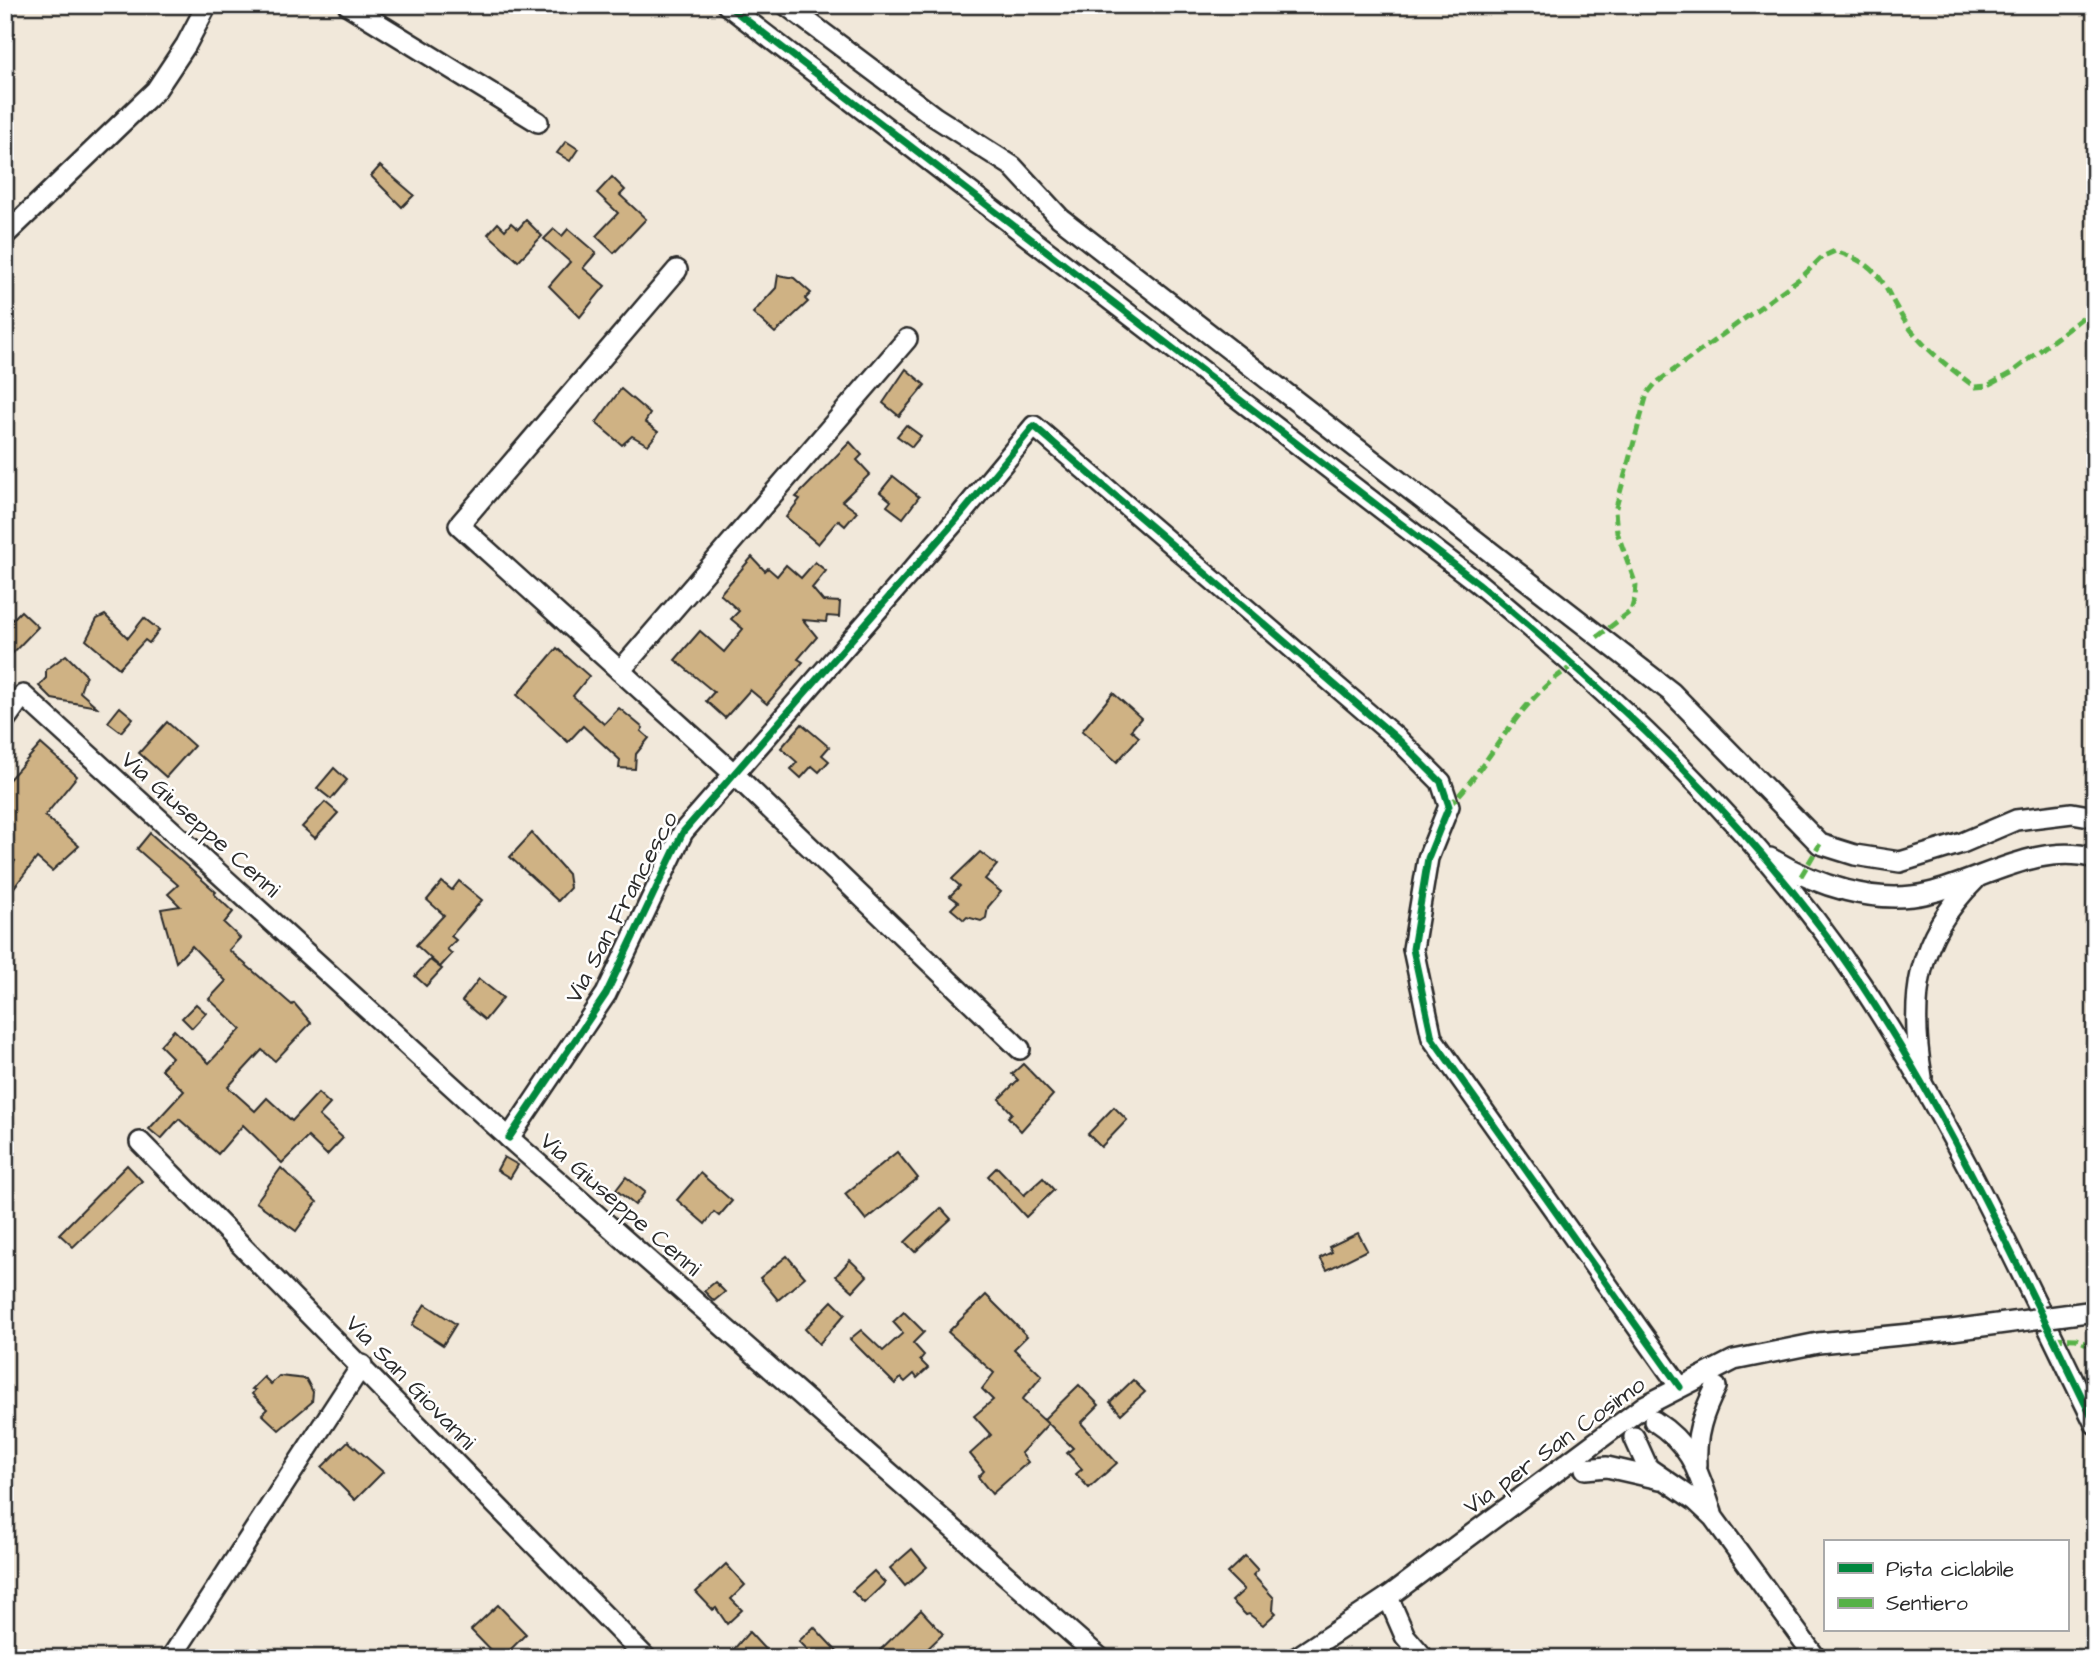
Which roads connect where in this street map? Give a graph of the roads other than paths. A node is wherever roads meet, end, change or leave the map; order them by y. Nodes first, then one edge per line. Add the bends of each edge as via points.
1 (207, 5) edge
2 (348, 5) edge
3 (727, 5) edge
4 (786, 5) edge
5 (538, 122) dead end
6 (5, 235) edge
7 (677, 270) dead end
8 (907, 339) dead end
9 (621, 671) junction
10 (5, 720) edge
11 (733, 773) junction
12 (2095, 817) edge
13 (1757, 851) junction
14 (2095, 858) edge
15 (1978, 877) junction
16 (1020, 1049) dead end
17 (1923, 1088) junction
18 (509, 1138) junction
19 (140, 1142) dead end
20 (2095, 1311) edge
21 (362, 1365) junction
22 (1680, 1387) junction
23 (1716, 1387) dead end
24 (1654, 1421) dead end
25 (2095, 1424) edge
26 (1634, 1437) dead end
27 (1585, 1469) dead end
28 (1697, 1469) junction
29 (1661, 1479) junction
30 (1713, 1517) junction
31 (1388, 1597) junction
32 (5, 1654) edge
33 (9, 1658) edge
34 (171, 1658) edge
35 (646, 1658) edge
36 (1100, 1658) edge
37 (1296, 1658) edge
38 (1424, 1658) edge
39 (1816, 1658) edge

1 - 6 street via 156,90
2 - 5 street
3 - 13 street via 1478,583 1640,724
4 - 12 street via 935,117 1012,166 1060,218 1671,692 1820,844 1900,862 2016,820 2072,813
7 - 9 street via 459,525
8 - 9 street
9 - 11 street
10 - 18 street, Via Giuseppe Cenni via 23,695
11 - 16 street
11 - 18 street, Via San Francesco via 683,832 606,994
11 - 22 street, Via San Francesco via 1034,426 1400,741 1441,782 1449,806 1428,858 1413,949 1432,1038
13 - 15 street via 1801,876 1893,897 1928,893
13 - 17 street via 1861,984
14 - 15 street via 2080,854 2039,858 2011,863
15 - 17 street via 1941,918 1922,966 1915,1033
17 - 25 street via 1962,1152
18 - 36 street, Via Giuseppe Cenni
19 - 21 street, Via San Giovanni
20 - 22 street, Via per San Cosimo, bridge via 1818,1343 1734,1360
21 - 34 street
21 - 35 street, Via San Giovanni
22 - 31 street, Via per San Cosimo via 1629,1416
23 - 28 street via 1696,1441
24 - 28 street via 1687,1448
26 - 29 street via 1648,1468
27 - 29 street via 1630,1470
28 - 30 street
29 - 30 street
30 - 39 street
31 - 37 street, Via per San Cosimo
31 - 38 street via 1405,1636
32 - 33 street

